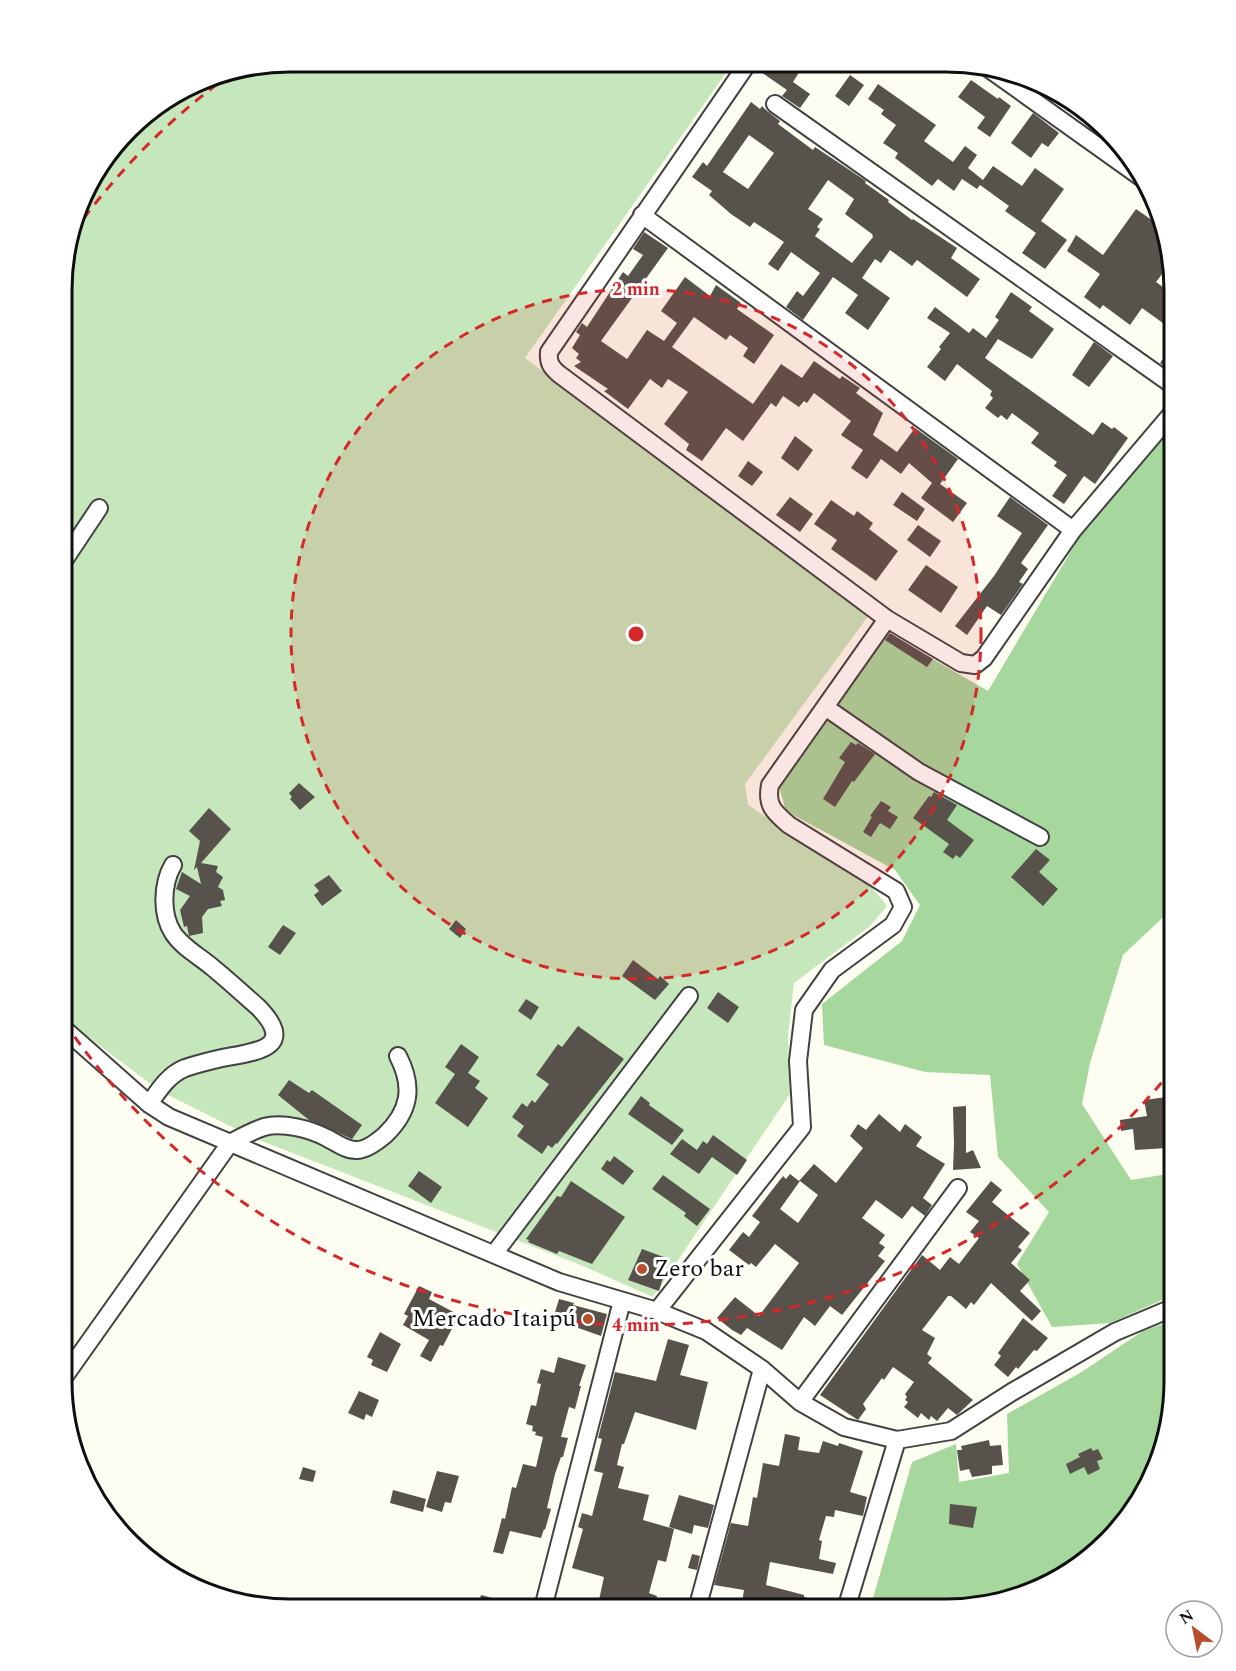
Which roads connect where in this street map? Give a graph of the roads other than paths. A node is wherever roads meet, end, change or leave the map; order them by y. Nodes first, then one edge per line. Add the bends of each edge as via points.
1 (742, 72) edge
2 (1004, 80) edge
3 (776, 104) dead end
4 (1125, 166) edge
5 (642, 215) junction
6 (1164, 379) edge
7 (1164, 423) edge
8 (99, 508) dead end
9 (1072, 530) junction
10 (72, 548) edge
11 (887, 619) junction
12 (825, 706) junction
13 (1040, 837) dead end
14 (173, 865) dead end
15 (689, 996) dead end
16 (72, 1036) edge
17 (398, 1056) dead end
18 (148, 1104) junction
19 (230, 1143) junction
20 (958, 1188) dead end
21 (494, 1254) junction
22 (617, 1300) junction
23 (657, 1311) junction
24 (1164, 1312) edge
25 (72, 1366) edge
26 (762, 1369) junction
27 (800, 1402) junction
28 (897, 1440) junction
29 (545, 1599) edge
30 (700, 1599) edge
31 (849, 1599) edge

1 - 5 street
2 - 4 street
3 - 6 street
5 - 9 street
5 - 11 street via 549,352 551,367
7 - 9 street
8 - 10 street
9 - 11 street via 984,658 975,665 961,663
11 - 12 street
12 - 13 street via 919,772
12 - 23 street via 770,785 768,797 774,812 789,825 896,891 903,907 893,925 832,970 804,1010 798,1061 802,1128
14 - 18 street via 165,887 167,918 173,933 258,1008 275,1034 264,1048 246,1055 183,1069 166,1080
15 - 21 street
16 - 18 street
17 - 19 street via 406,1071 406,1106 397,1124 366,1148 355,1151 324,1136 277,1126 265,1127
18 - 19 street
19 - 21 street
19 - 25 street
20 - 27 street
21 - 22 street
22 - 23 street
22 - 29 street
23 - 26 street via 706,1331
24 - 28 street via 1115,1332 951,1431
26 - 27 street
26 - 30 street
27 - 28 street via 844,1427
28 - 31 street

